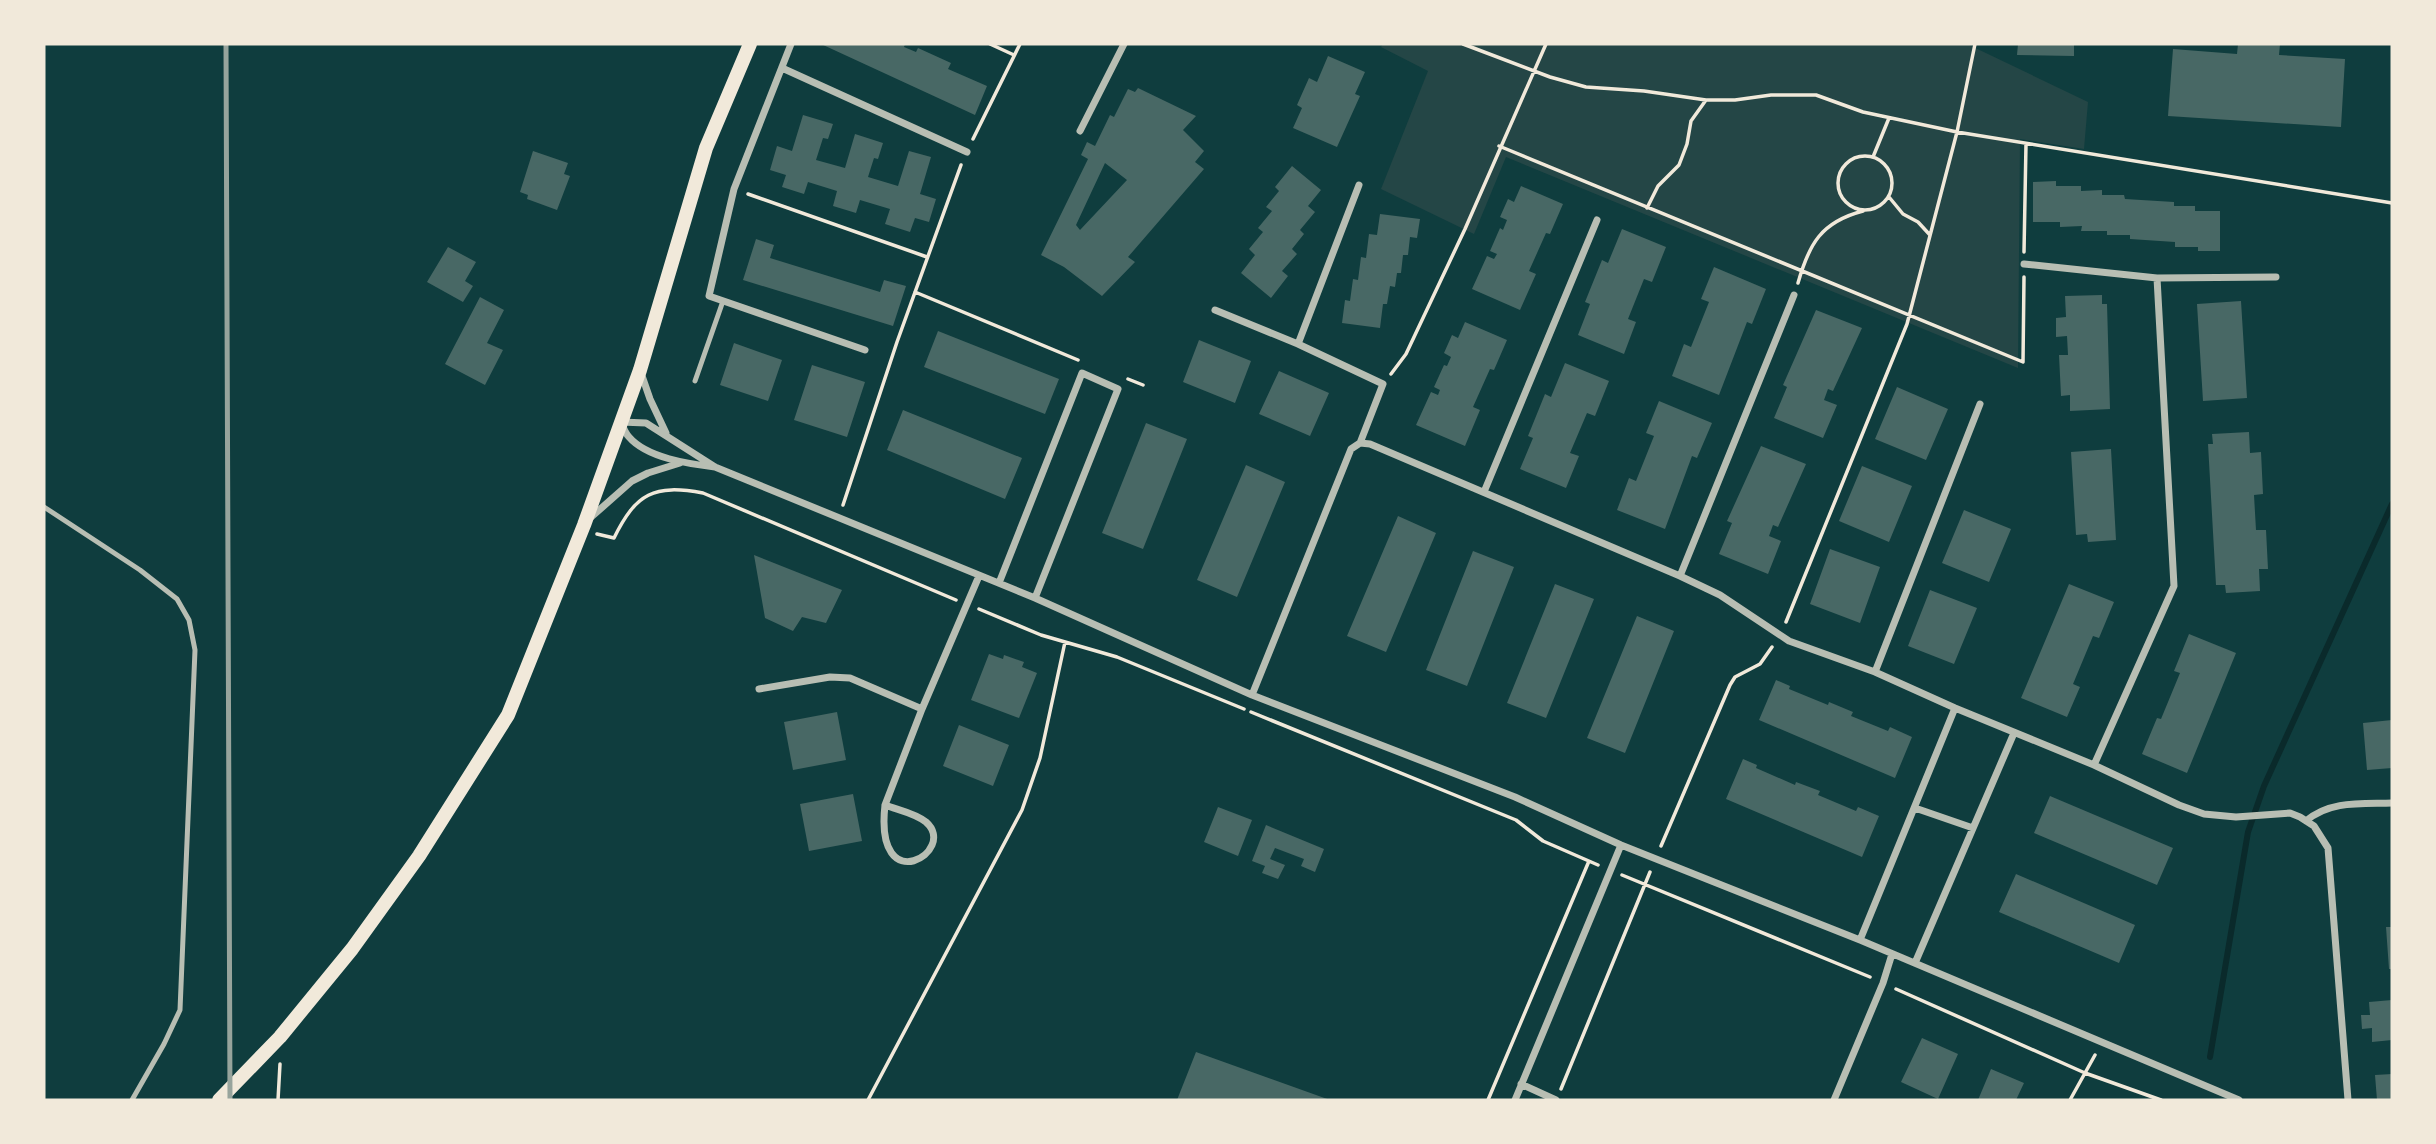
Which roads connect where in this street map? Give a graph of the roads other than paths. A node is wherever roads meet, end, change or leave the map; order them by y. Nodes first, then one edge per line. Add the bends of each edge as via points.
1 (750, 44) edge
2 (791, 44) edge
3 (1124, 44) edge
4 (782, 68) junction
5 (1080, 131) dead end
6 (967, 152) road end
7 (1359, 185) dead end
8 (1597, 220) dead end
9 (2024, 264) dead end
10 (2276, 277) dead end
11 (2157, 278) junction
12 (1794, 295) dead end
13 (723, 301) junction
14 (1215, 310) dead end
15 (1297, 344) junction
16 (864, 350) dead end
17 (640, 370) junction
18 (695, 381) dead end
19 (1980, 404) dead end
20 (621, 422) junction
21 (668, 437) junction
22 (1360, 443) junction
23 (680, 463) junction
24 (715, 467) junction
25 (1484, 492) junction
26 (44, 507) edge
27 (582, 527) junction
28 (979, 576) junction
29 (1680, 576) junction
30 (999, 583) junction
31 (1035, 598) junction
32 (1875, 672) junction
33 (760, 689) dead end
34 (1252, 695) junction
35 (1955, 708) junction
36 (922, 709) junction
37 (2014, 733) junction
38 (2094, 765) junction
39 (2392, 803) edge
40 (885, 805) junction
41 (1915, 807) junction
42 (2306, 821) junction
43 (1973, 828) junction
44 (1621, 845) junction
45 (1860, 940) junction
46 (1892, 954) junction
47 (1915, 963) junction
48 (1521, 1084) junction
49 (132, 1100) edge
50 (219, 1100) edge
51 (1514, 1100) edge
52 (1556, 1100) edge
53 (1834, 1100) edge
54 (2239, 1100) edge
55 (2348, 1100) edge

1 - 17 main road via 706,148
2 - 4 street
3 - 5 street
4 - 6 street
4 - 13 street via 734,189 709,296
7 - 15 street
8 - 25 street
9 - 11 street
10 - 11 street
11 - 38 street via 2174,586
12 - 29 street
13 - 16 street
13 - 18 lane
14 - 15 street
15 - 22 street via 1383,384
17 - 20 main road
17 - 21 street
19 - 32 street
20 - 21 street via 646,423
20 - 23 street via 641,447
20 - 27 main road
21 - 24 street
22 - 25 street
22 - 34 street via 1351,449
23 - 24 street
23 - 27 street via 632,481
24 - 28 street
25 - 29 street
26 - 49 lane via 177,599 190,620 195,650 180,1010
27 - 50 main road via 508,715 419,856 281,1037
28 - 30 street
28 - 36 street
29 - 32 street via 1720,595 1789,641
30 - 31 street
30 - 31 street via 1082,373 1118,389
31 - 34 street
32 - 35 street
33 - 36 street via 850,678
34 - 44 street via 1515,797
35 - 37 street
35 - 41 street
36 - 40 street
37 - 38 street
37 - 43 street
38 - 42 street via 2204,814 2290,813
39 - 42 street via 2336,805
40 - 40 street via 889,853 897,860 922,859 932,846 933,832 927,823
41 - 43 street
41 - 45 street
42 - 55 street via 2328,848
43 - 47 street
44 - 45 street
44 - 48 street
45 - 46 street
46 - 47 street
46 - 53 street
47 - 54 street
48 - 51 street
48 - 52 street

